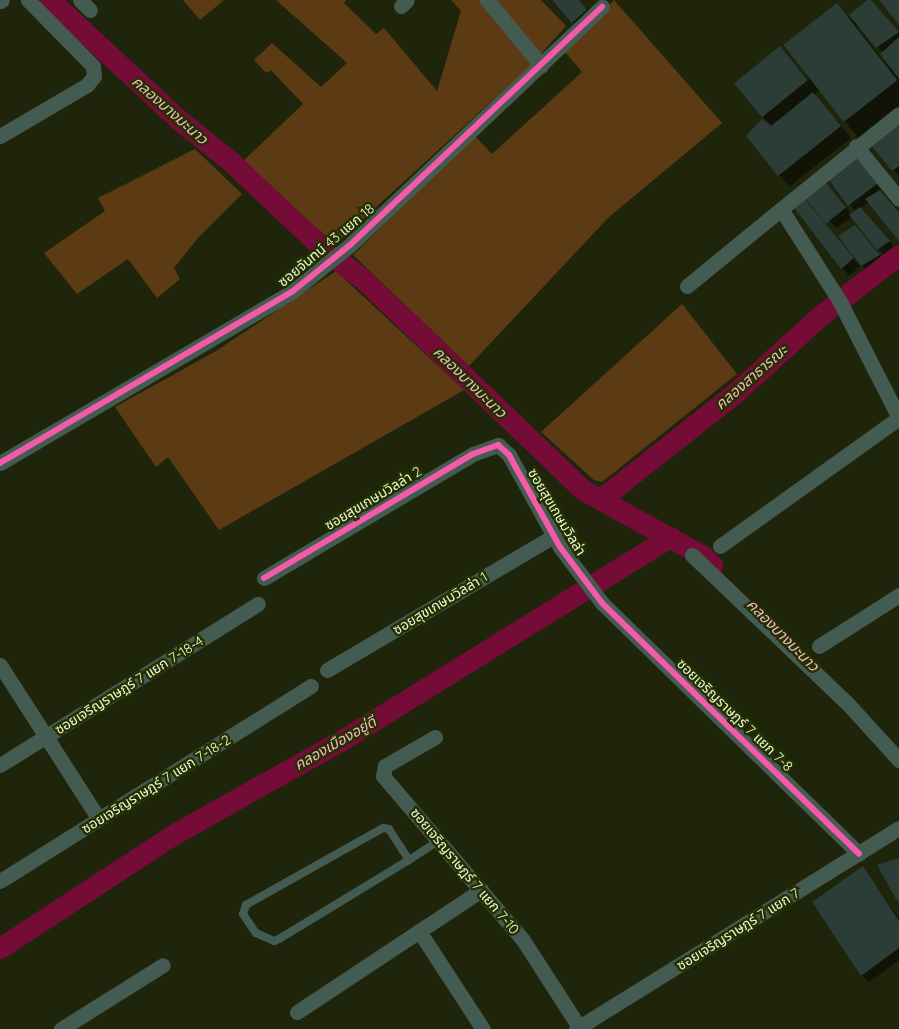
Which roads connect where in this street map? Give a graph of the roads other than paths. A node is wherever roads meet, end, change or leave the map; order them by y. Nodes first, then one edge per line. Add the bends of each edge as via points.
1 (28, 0) edge
2 (487, 0) edge
3 (602, 7) dead end
4 (542, 65) junction
5 (899, 114) edge
6 (0, 136) edge
7 (856, 146) junction
8 (899, 199) edge
9 (781, 209) junction
10 (687, 286) dead end
11 (899, 418) edge
12 (498, 445) joint
13 (0, 463) edge
14 (554, 536) junction
15 (720, 546) dead end
16 (692, 555) dead end
17 (264, 578) dead end
18 (594, 593) joint
19 (899, 595) edge
20 (258, 604) dead end
21 (820, 646) dead end
22 (0, 664) edge
23 (327, 670) dead end
24 (312, 686) dead end
25 (45, 737) junction
26 (435, 737) dead end
27 (899, 760) edge
28 (0, 765) edge
29 (99, 819) junction
30 (899, 828) edge
31 (440, 840) junction
32 (858, 854) junction
33 (409, 860) junction
34 (0, 882) edge
35 (481, 890) junction
36 (420, 931) junction
37 (163, 965) dead end
38 (297, 1012) dead end
39 (577, 1028) edge
40 (60, 1029) edge
41 (483, 1029) edge

1 - 6 street via 93,66 94,76 87,85
2 - 4 street
3 - 4 street, ซอยจันทน์ 43 แยก 18
4 - 13 street, ซอยจันทน์ 43 แยก 18 via 350,245 293,292
5 - 7 street
7 - 8 street
7 - 9 street
9 - 10 street
9 - 11 street via 839,300
11 - 15 street
12 - 14 street, ซอยสุขเกษมวิลล่า via 509,455
12 - 17 street, ซอยสุขเกษมวิลล่า 2 via 473,454
14 - 18 street, ซอยสุขเกษมวิลล่า
14 - 23 street, ซอยสุขเกษมวิลล่า 1
16 - 27 street via 848,704
18 - 32 street, ซอยเจริญราษฎร์ 7 แยก 7-8
19 - 21 street
20 - 25 street, ซอยเจริญราษฎร์ 7 แยก 7-18-4
22 - 25 street
24 - 29 street, ซอยเจริญราษฎร์ 7 แยก 7-18-2
25 - 28 street, ซอยเจริญราษฎร์ 7 แยก 7-18-4
25 - 29 street
26 - 31 street, ซอยเจริญราษฎร์ 7 แยก 7-10 via 385,766 382,771
29 - 34 street, ซอยเจริญราษฎร์ 7 แยก 7-18-2
30 - 32 street, ซอยเจริญราษฎร์ 7 แยก 7
31 - 33 lane
31 - 35 street, ซอยเจริญราษฎร์ 7 แยก 7-10
32 - 39 street, ซอยเจริญราษฎร์ 7 แยก 7
33 - 33 lane via 274,941 256,934 243,914 246,906 380,829 389,829
35 - 36 street
35 - 39 street, ซอยเจริญราษฎร์ 7 แยก 7-10 via 523,940
36 - 38 street
36 - 41 street
37 - 40 street

